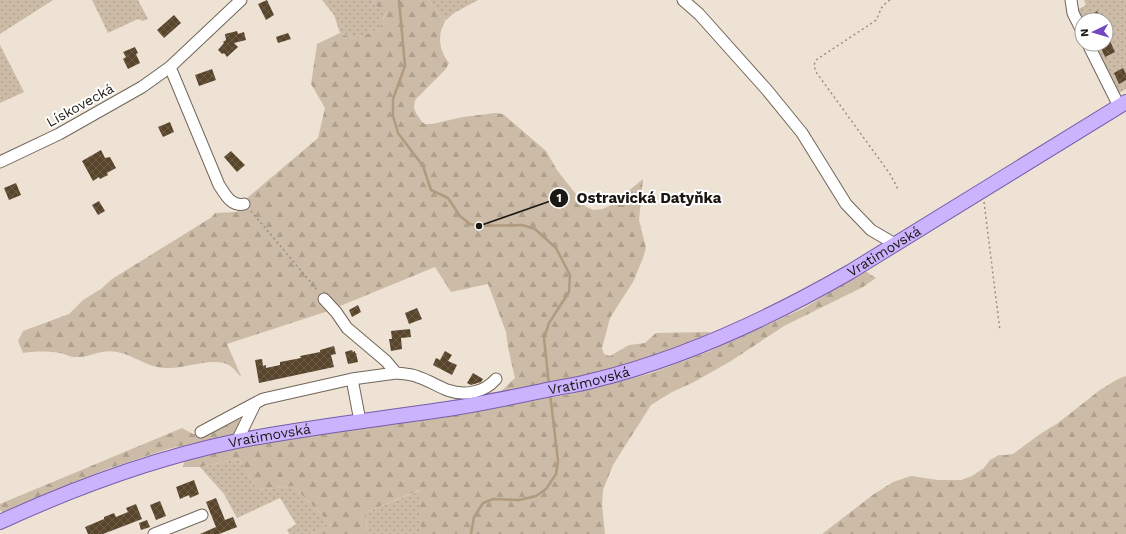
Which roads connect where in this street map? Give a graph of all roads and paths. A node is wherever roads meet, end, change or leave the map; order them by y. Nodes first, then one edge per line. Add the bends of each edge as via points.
1 (240, 0) edge
2 (683, 0) edge
3 (890, 0) edge
4 (1071, 0) edge
5 (1074, 15) edge
6 (1093, 52) edge
7 (170, 67) junction
8 (1123, 104) edge
9 (0, 162) edge
10 (899, 190) dead end
11 (983, 190) junction
12 (244, 204) joint
13 (895, 244) junction
14 (324, 299) joint
15 (1000, 331) dead end
16 (396, 373) junction
17 (352, 379) junction
18 (496, 379) dead end
19 (254, 404) junction
20 (360, 421) junction
21 (201, 432) dead end
22 (237, 441) junction
23 (202, 515) dead end
24 (0, 522) edge
25 (154, 534) edge

1 - 7 street, Lískovecká
2 - 13 street via 704,20 787,114 802,133 846,204 871,230
3 - 10 path via 880,8 875,22 816,60 814,65 816,72
4 - 5 street
6 - 8 street
7 - 9 street, Lískovecká via 142,87 66,130
7 - 12 street via 219,185 231,201
8 - 11 main road, Vratimovská
11 - 13 main road, Vratimovská
11 - 15 path
12 - 14 path
13 - 20 main road, Vratimovská via 814,293 770,315 662,360 587,382 458,408
14 - 16 street via 347,328 386,361
16 - 17 street
16 - 18 street via 418,377 448,390 467,393 482,390
17 - 19 street via 263,399
17 - 20 street
19 - 21 street
19 - 22 street
20 - 22 main road, Vratimovská
22 - 24 main road, Vratimovská via 118,474
23 - 25 street

